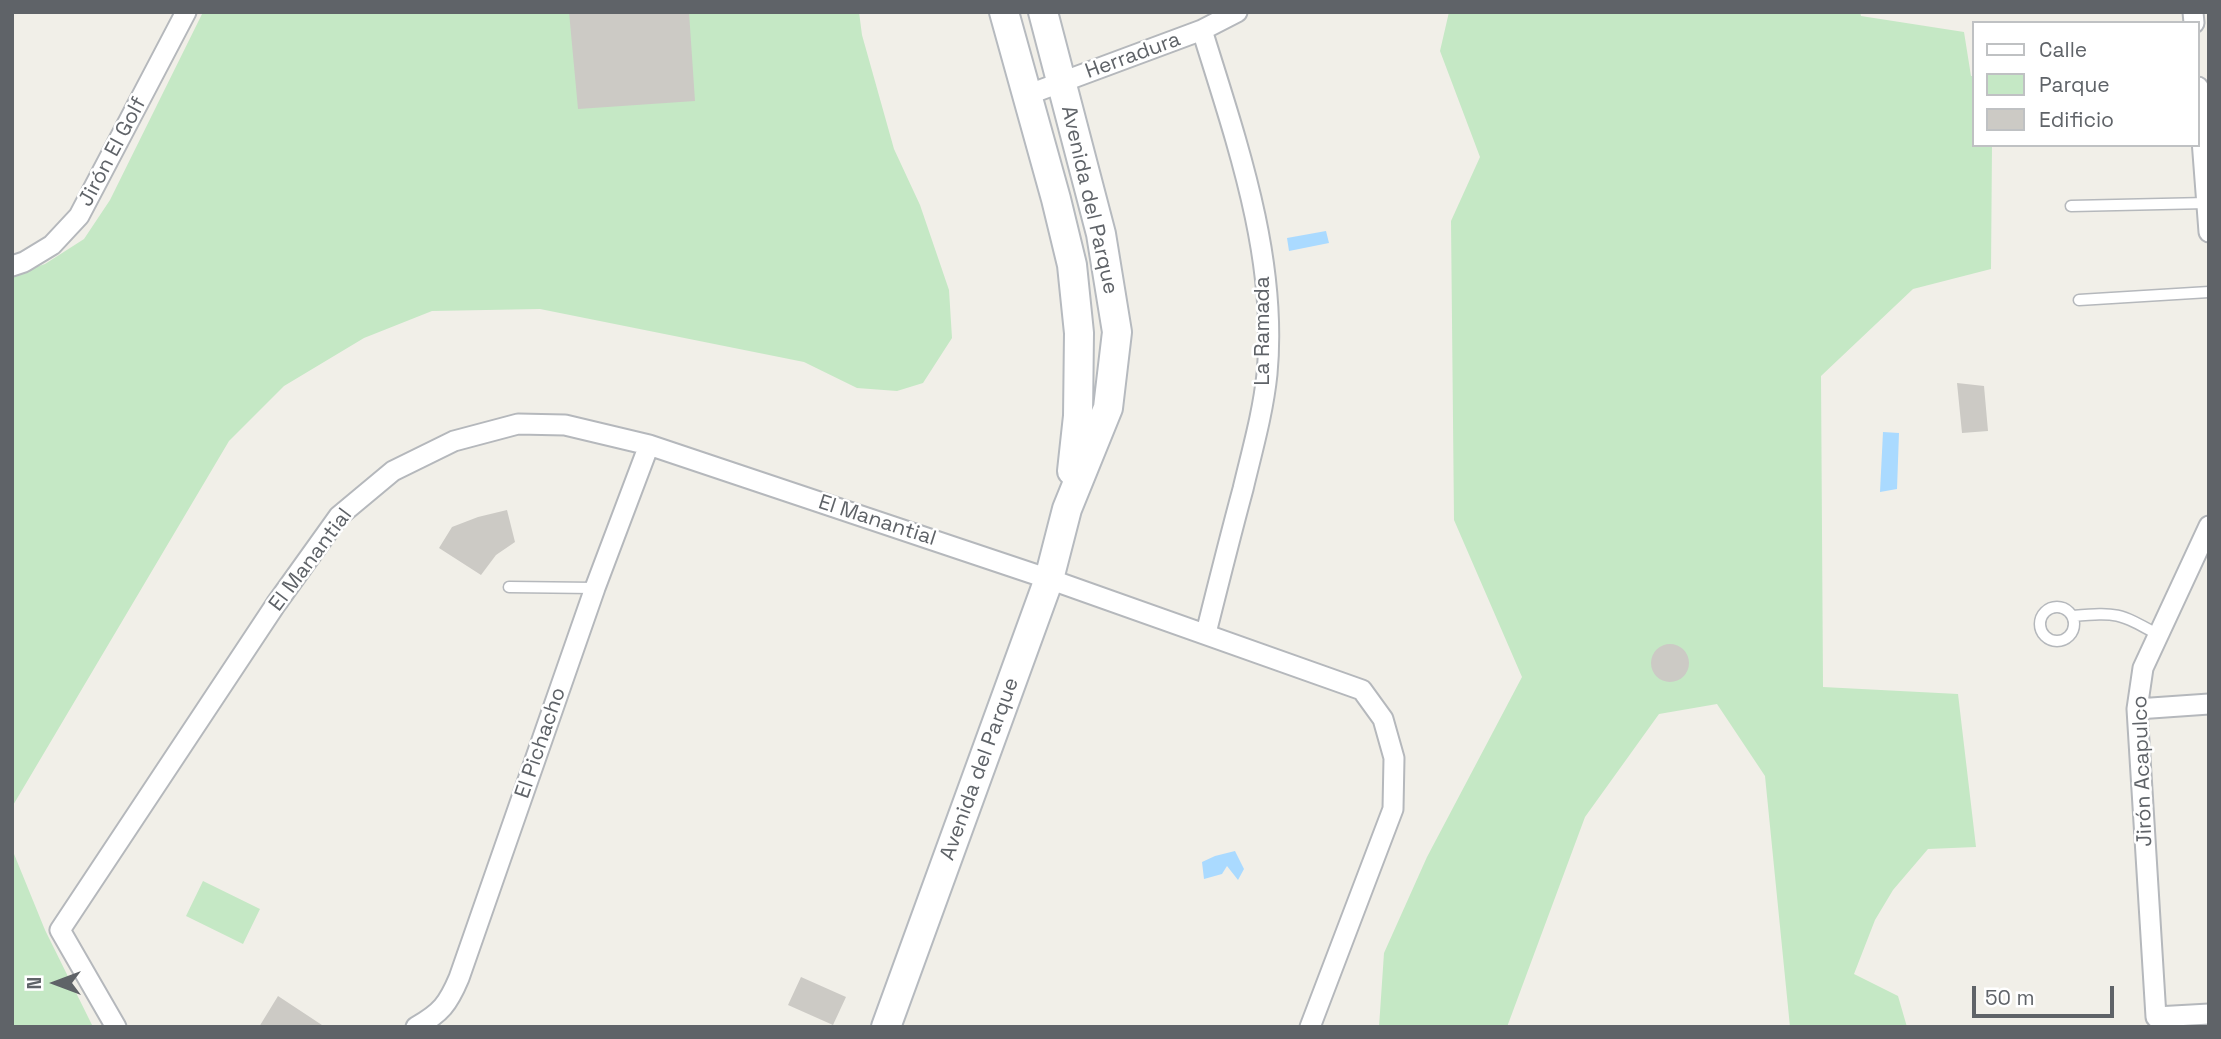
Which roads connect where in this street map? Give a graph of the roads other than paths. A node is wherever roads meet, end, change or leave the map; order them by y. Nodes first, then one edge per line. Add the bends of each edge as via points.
1 (187, 12) edge
2 (1004, 12) edge
3 (1043, 12) edge
4 (1237, 12) edge
5 (1202, 30) junction
6 (1062, 82) junction
7 (1027, 95) junction
8 (2200, 113) edge
9 (2207, 203) junction
10 (2071, 206) dead end
11 (2209, 232) edge
12 (12, 266) edge
13 (2209, 292) edge
14 (2079, 300) dead end
15 (649, 445) junction
16 (1068, 509) junction
17 (2209, 526) edge
18 (1049, 579) junction
19 (509, 587) dead end
20 (595, 588) junction
21 (2073, 616) dead end
22 (1206, 633) junction
23 (2157, 634) junction
24 (2209, 704) edge
25 (2137, 709) junction
26 (2209, 1014) edge
27 (2161, 1022) edge
28 (116, 1027) edge
29 (416, 1027) edge
30 (886, 1027) edge
31 (1310, 1027) edge

1 - 12 street, Jirón El Golf via 79,216 52,245
2 - 7 street, Avenida del Parque
3 - 6 street, Avenida del Parque
4 - 5 street, Herradura
5 - 6 street, Herradura
5 - 22 street, La Ramada via 1241,155 1262,259 1267,318 1267,373 1257,431
6 - 7 street, Herradura
6 - 16 street, Avenida del Parque via 1101,234 1117,332 1108,408
7 - 16 street, Avenida del Parque via 1072,265 1079,332 1078,416
8 - 9 street
9 - 10 lane
9 - 11 street
13 - 14 lane
15 - 18 street, El Manantial
15 - 20 street, El Pichacho
15 - 28 street, El Manantial via 565,425 518,424 454,441 393,471 339,516 60,930
16 - 18 street, Avenida del Parque
17 - 23 street, Jirón Acapulco
18 - 22 street, El Manantial
18 - 30 street, Avenida del Parque
19 - 20 lane
20 - 29 street, El Pichacho via 459,978 449,1002
21 - 23 lane via 2110,612
22 - 31 street, El Manantial via 1362,690 1383,719 1394,758 1393,809
23 - 25 street, Jirón Acapulco via 2143,668
24 - 25 street
25 - 27 street, Jirón Acapulco
26 - 27 street

